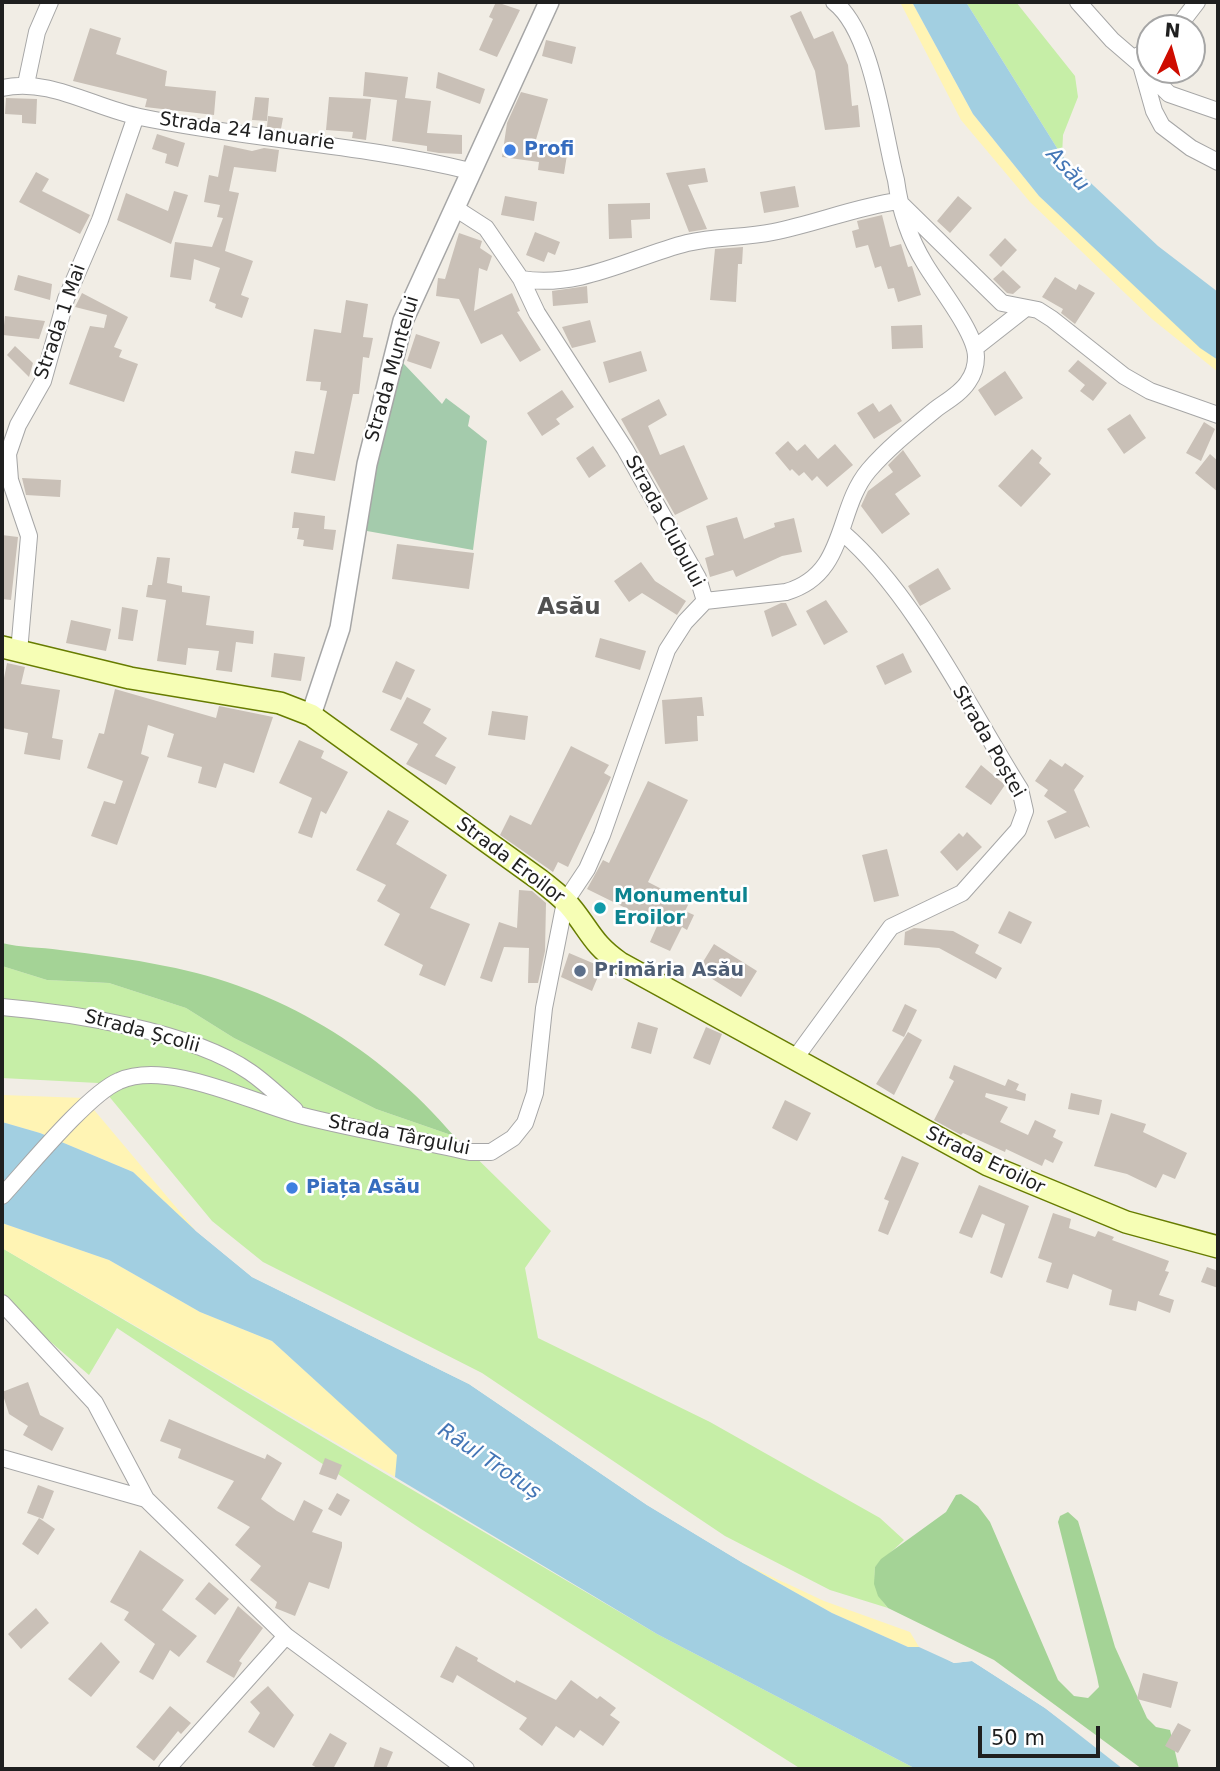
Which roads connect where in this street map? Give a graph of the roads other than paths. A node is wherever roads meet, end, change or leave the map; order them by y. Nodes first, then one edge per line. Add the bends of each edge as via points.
1 (50, 2) edge
2 (549, 2) edge
3 (834, 2) edge
4 (1078, 2) edge
5 (1136, 59) edge
6 (26, 84) junction
7 (1146, 84) edge
8 (1155, 84) edge
9 (2, 88) edge
10 (1218, 111) edge
11 (136, 116) junction
12 (1218, 162) edge
13 (470, 171) junction
14 (898, 201) junction
15 (455, 208) junction
16 (521, 278) junction
17 (1026, 308) junction
18 (975, 348) junction
19 (1218, 415) edge
20 (843, 533) junction
21 (705, 600) junction
22 (10, 650) edge
23 (311, 715) junction
24 (565, 902) junction
25 (2, 1007) edge
26 (796, 1057) junction
27 (302, 1116) junction
28 (2, 1196) edge
29 (1218, 1247) edge
30 (2, 1303) edge
31 (2, 1458) edge
32 (146, 1499) junction
33 (286, 1636) junction
34 (167, 1769) edge
35 (466, 1769) edge

1 - 6 street via 37,32
2 - 13 street, Strada Muntelui
3 - 14 street via 846,11 861,39
4 - 5 street
6 - 9 street
6 - 11 street, Strada 24 Ianuarie
7 - 12 street via 1162,126
8 - 10 street via 1169,94
11 - 13 street, Strada 24 Ianuarie via 375,150
11 - 22 street, Strada 1 Mai via 100,220 66,299 43,381 18,425 8,454 10,480 30,536
13 - 15 street, Strada Muntelui
14 - 16 street via 772,232 686,243 580,278 539,282
14 - 17 street via 996,298 1011,307
14 - 18 street via 923,262
15 - 16 street, Strada Clubului via 486,228
15 - 23 street, Strada Muntelui via 413,293 391,359 361,491 341,628
16 - 21 street, Strada Clubului via 556,345 625,449 698,578
17 - 18 street
17 - 19 street via 1052,319 1134,383
18 - 20 street via 974,370 966,385 866,473 851,499
20 - 21 street via 817,576 799,588
20 - 26 street, Strada Poștei via 885,577 916,620 1020,789 1025,811 1018,831 962,893 891,927
21 - 24 street, Strada Clubului via 667,650 602,835
22 - 23 main road, Strada Eroilor via 158,684 280,704
23 - 24 main road, Strada Eroilor
24 - 26 main road, Strada Eroilor via 604,952
24 - 27 street, Strada Târgului via 544,1008 535,1093 525,1123 513,1138 491,1152 470,1152
25 - 27 street, Strada Școlii via 72,1013 206,1049 250,1071
26 - 29 main road, Strada Eroilor via 998,1170 1126,1222
27 - 28 street, Strada Târgului via 174,1077 119,1081 92,1101
30 - 32 street via 95,1403
31 - 32 street
32 - 33 street
33 - 34 street
33 - 35 street

